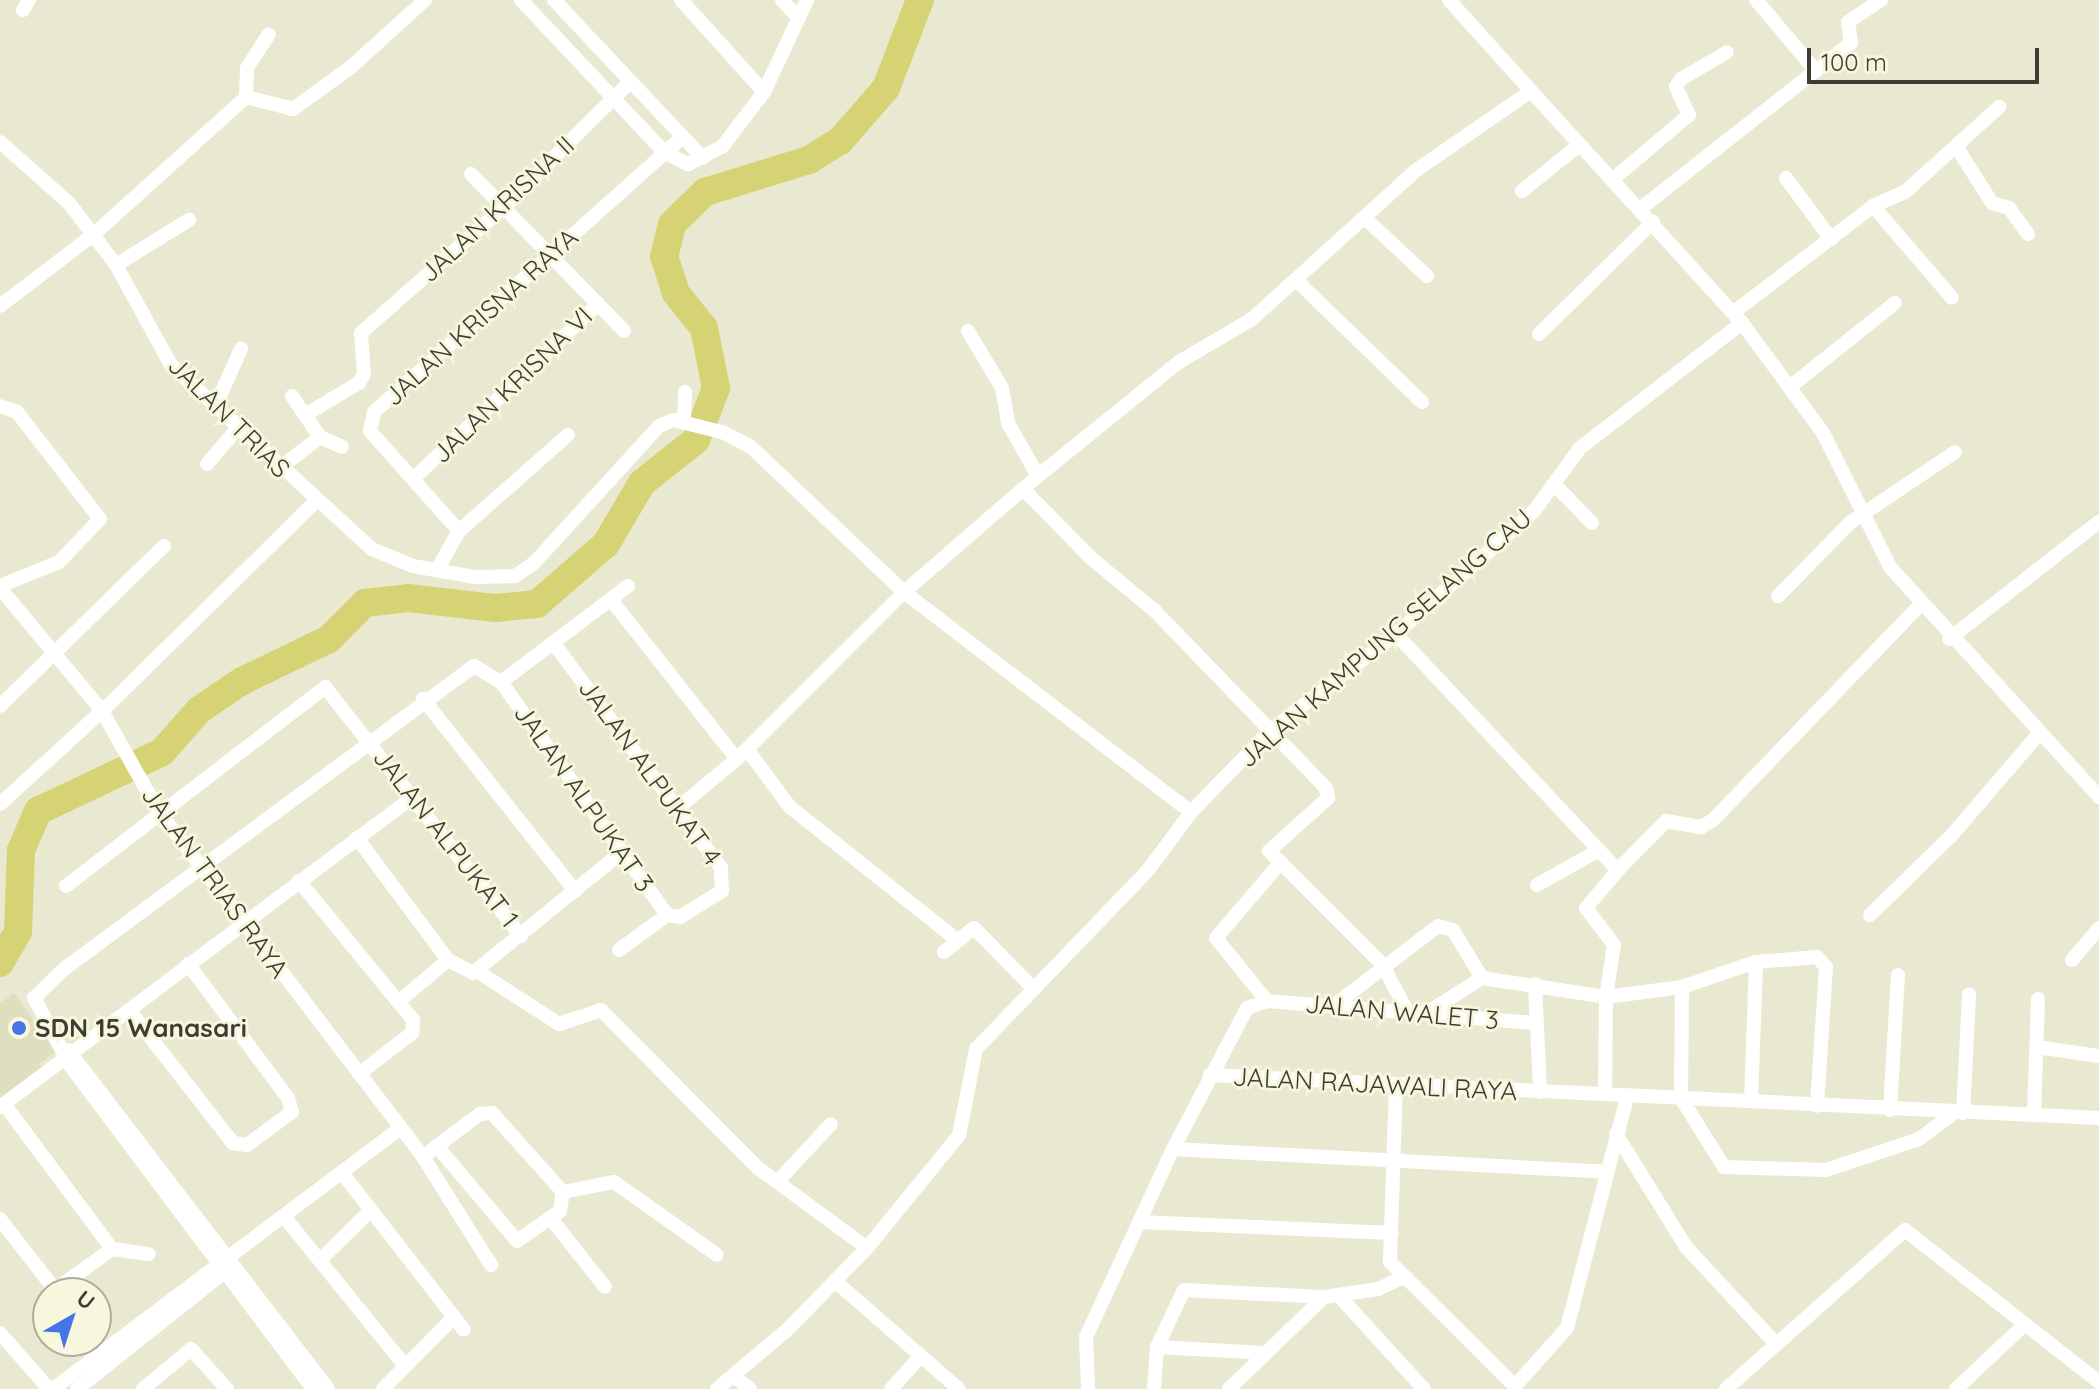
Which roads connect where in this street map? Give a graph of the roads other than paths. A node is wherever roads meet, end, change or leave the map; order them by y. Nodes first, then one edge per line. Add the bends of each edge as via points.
1 (425, 0) edge
2 (521, 0) edge
3 (554, 0) edge
4 (681, 0) edge
5 (782, 0) edge
6 (807, 0) edge
7 (1449, 0) edge
8 (1756, 0) edge
9 (1881, 0) edge
10 (799, 19) junction
11 (269, 34) dead end
12 (1727, 52) dead end
13 (1816, 71) junction
14 (629, 83) junction
15 (1531, 91) junction
16 (764, 92) junction
17 (246, 97) junction
18 (614, 98) junction
19 (1999, 107) dead end
20 (680, 139) junction
21 (0, 142) edge
22 (1578, 146) junction
23 (1956, 146) junction
24 (664, 152) junction
25 (703, 158) junction
26 (471, 174) dead end
27 (1786, 178) dead end
28 (1612, 180) junction
29 (1522, 191) dead end
30 (1873, 206) junction
31 (503, 208) junction
32 (1640, 209) junction
33 (1365, 218) junction
34 (189, 220) dead end
35 (1653, 222) junction
36 (2028, 234) dead end
37 (93, 235) junction
38 (1831, 239) junction
39 (551, 256) junction
40 (116, 265) junction
41 (1427, 276) dead end
42 (1297, 281) junction
43 (1952, 298) dead end
44 (1895, 303) dead end
45 (598, 304) junction
46 (0, 306) edge
47 (1738, 317) junction
48 (624, 331) dead end
49 (968, 331) dead end
50 (1539, 334) dead end
51 (241, 349) dead end
52 (1791, 386) junction
53 (685, 392) dead end
54 (292, 396) dead end
55 (1422, 402) dead end
56 (0, 406) edge
57 (215, 407) junction
58 (305, 415) junction
59 (686, 422) junction
60 (237, 429) junction
61 (568, 435) dead end
62 (320, 437) junction
63 (342, 447) dead end
64 (1955, 452) dead end
65 (207, 464) dead end
66 (281, 467) junction
67 (1038, 476) junction
68 (413, 479) junction
69 (1555, 485) junction
70 (1023, 489) junction
71 (315, 502) junction
72 (1860, 516) junction
73 (2099, 522) edge
74 (1592, 523) dead end
75 (459, 531) junction
76 (164, 546) dead end
77 (437, 570) junction
78 (628, 586) dead end
79 (0, 587) edge
80 (904, 592) junction
81 (1778, 596) dead end
82 (612, 601) junction
83 (1920, 605) junction
84 (1396, 634) junction
85 (1949, 639) junction
86 (555, 645) junction
87 (59, 653) junction
88 (501, 682) junction
89 (423, 699) junction
90 (2, 700) edge
91 (102, 711) junction
92 (1271, 730) junction
93 (2038, 735) junction
94 (370, 740) junction
95 (743, 756) junction
96 (2097, 789) edge
97 (413, 797) junction
98 (0, 804) edge
99 (679, 807) junction
100 (158, 810) junction
101 (1191, 812) junction
102 (357, 838) junction
103 (1599, 850) junction
104 (623, 851) junction
105 (1281, 862) junction
106 (199, 868) junction
107 (1618, 870) junction
108 (299, 881) junction
109 (1537, 885) dead end
110 (66, 886) dead end
111 (575, 891) junction
112 (667, 915) junction
113 (1870, 915) dead end
114 (241, 922) junction
115 (2099, 928) edge
116 (521, 936) junction
117 (956, 939) junction
118 (619, 950) dead end
119 (944, 952) dead end
120 (448, 960) junction
121 (2072, 960) dead end
122 (1756, 962) junction
123 (188, 964) junction
124 (1382, 964) junction
125 (477, 971) junction
126 (1898, 975) dead end
127 (1482, 978) junction
128 (1535, 984) junction
129 (1682, 987) junction
130 (1033, 988) junction
131 (1969, 994) dead end
132 (1606, 997) junction
133 (2038, 999) dead end
134 (1267, 1001) junction
135 (398, 1002) junction
136 (1332, 1007) junction
137 (129, 1010) junction
138 (1408, 1013) junction
139 (1424, 1014) junction
140 (1537, 1023) junction
141 (2037, 1047) junction
142 (70, 1054) junction
143 (2099, 1056) edge
144 (359, 1074) junction
145 (1210, 1075) junction
146 (1396, 1086) junction
147 (1540, 1092) junction
148 (1605, 1094) junction
149 (1627, 1097) junction
150 (1681, 1098) junction
151 (1751, 1100) junction
152 (2, 1106) edge
153 (1817, 1106) junction
154 (1890, 1110) junction
155 (1959, 1113) junction
156 (2034, 1114) junction
157 (2099, 1118) edge
158 (831, 1124) dead end
159 (400, 1128) junction
160 (1616, 1134) junction
161 (437, 1146) junction
162 (1173, 1149) junction
163 (423, 1157) junction
164 (1396, 1161) junction
165 (1606, 1172) junction
166 (343, 1174) junction
167 (779, 1180) junction
168 (563, 1192) junction
169 (370, 1211) junction
170 (0, 1219) edge
171 (286, 1219) junction
172 (552, 1220) junction
173 (1140, 1222) junction
174 (1392, 1233) junction
175 (867, 1248) junction
176 (112, 1249) junction
177 (149, 1254) dead end
178 (717, 1255) dead end
179 (320, 1260) junction
180 (227, 1262) junction
181 (491, 1265) dead end
182 (1404, 1277) junction
183 (835, 1281) junction
184 (605, 1287) dead end
185 (1331, 1296) junction
186 (454, 1317) junction
187 (2022, 1327) junction
188 (464, 1330) dead end
189 (1, 1336) edge
190 (1776, 1344) junction
191 (1157, 1347) junction
192 (1266, 1353) junction
193 (919, 1358) junction
194 (405, 1366) junction
195 (735, 1377) junction
196 (2099, 1382) edge
197 (1513, 1388) edge
198 (51, 1389) edge
199 (77, 1389) edge
200 (143, 1389) edge
201 (227, 1389) edge
202 (313, 1389) edge
203 (328, 1389) edge
204 (383, 1389) edge
205 (717, 1389) edge
206 (750, 1389) edge
207 (891, 1389) edge
208 (959, 1389) edge
209 (1088, 1389) edge
210 (1154, 1389) edge
211 (1229, 1389) edge
212 (1424, 1389) edge
213 (1726, 1389) edge
214 (1956, 1389) edge

1 - 17 street via 293,109
2 - 18 street
3 - 14 street
4 - 16 street
5 - 10 street
6 - 10 street
7 - 15 street
8 - 13 street
9 - 13 street via 1848,22 1851,43
10 - 16 street
11 - 17 street via 247,68
12 - 28 street via 1681,79 1676,87 1689,115
13 - 32 street
14 - 18 street, JALAN KRISNA II
14 - 20 street
15 - 22 street
15 - 33 street via 1415,171
16 - 25 street via 722,147
17 - 37 street
18 - 24 street
18 - 31 street, JALAN KRISNA II
19 - 23 street, JALAN KAMPUNG SELANG CAU
20 - 24 street, JALAN KRISNA RAYA
20 - 25 street
21 - 37 street, JALAN TRIAS via 69,203
22 - 28 street
22 - 29 street
23 - 30 street, JALAN KAMPUNG SELANG CAU via 1905,192
23 - 36 street via 1992,203 2009,208
24 - 25 street via 679,163
24 - 39 street, JALAN KRISNA RAYA
26 - 31 street, JALAN KRISNA VI
27 - 38 street
28 - 32 street
30 - 38 street, JALAN KAMPUNG SELANG CAU
30 - 43 street
31 - 39 street, JALAN KRISNA VI
31 - 58 street, JALAN KRISNA II via 361,333 359,383
32 - 35 street
33 - 41 street
33 - 42 street
34 - 40 street
35 - 47 street
35 - 50 street
37 - 40 street, JALAN TRIAS
37 - 46 street
38 - 47 street, JALAN KAMPUNG SELANG CAU
39 - 45 street, JALAN KRISNA VI
39 - 68 street, JALAN KRISNA RAYA via 374,412 370,431
40 - 57 street, JALAN TRIAS via 171,365
42 - 55 street
42 - 67 street via 1252,319 1156,379
44 - 52 street
45 - 48 street
45 - 68 street, JALAN KRISNA VI
47 - 52 street
47 - 69 street, JALAN KAMPUNG SELANG CAU via 1580,448
49 - 67 street via 1002,388 1008,423
51 - 57 street
52 - 72 street via 1823,433
53 - 59 street
54 - 58 street
56 - 79 street via 17,412 100,519 59,562
57 - 60 street, JALAN TRIAS
58 - 62 street
59 - 77 street, JALAN TRIAS via 673,420 642,439 526,570 485,577
59 - 80 street via 750,446
60 - 65 street
60 - 66 street, JALAN TRIAS
61 - 75 street
62 - 63 street
62 - 66 street
64 - 72 street
66 - 71 street, JALAN TRIAS
67 - 70 street
68 - 75 street, JALAN KRISNA RAYA
69 - 74 street
69 - 84 street, JALAN KAMPUNG SELANG CAU via 1534,511
70 - 80 street
70 - 92 street
71 - 77 street, JALAN TRIAS via 372,549
71 - 91 street
72 - 81 street
72 - 83 street
73 - 85 street
75 - 77 street
76 - 87 street
78 - 82 street
79 - 87 street, JALAN TRIAS RAYA
80 - 95 street
80 - 101 street
82 - 86 street
82 - 95 street
83 - 85 street
83 - 107 street via 1713,820 1701,827 1666,821
84 - 92 street, JALAN KAMPUNG SELANG CAU
84 - 103 street
85 - 93 street
86 - 88 street
86 - 99 street, JALAN ALPUKAT 4
87 - 90 street
87 - 91 street, JALAN TRIAS RAYA
88 - 89 street via 474,666
88 - 104 street, JALAN ALPUKAT 3
89 - 94 street
89 - 111 street
91 - 98 street
91 - 100 street, JALAN TRIAS RAYA
92 - 101 street, JALAN KAMPUNG SELANG CAU
92 - 105 street via 1328,795 1270,848
93 - 96 street
93 - 113 street via 1951,836
94 - 97 street, JALAN ALPUKAT 1
94 - 100 street, JALAN ALPUKAT 1 via 325,687
94 - 106 street
95 - 99 street
95 - 117 street via 790,807
97 - 102 street
97 - 116 street, JALAN ALPUKAT 1
99 - 112 street, JALAN ALPUKAT 4 via 725,880 722,891 691,912
100 - 106 street, JALAN TRIAS RAYA
100 - 110 street
101 - 130 street, JALAN KAMPUNG SELANG CAU via 1149,869
102 - 108 street
102 - 120 street
103 - 107 street
103 - 109 street
104 - 111 street
104 - 112 street, JALAN ALPUKAT 3
105 - 124 street
105 - 134 street via 1216,938
106 - 114 street, JALAN TRIAS RAYA
106 - 142 street via 34,998
107 - 132 street via 1586,908 1614,945
108 - 114 street
108 - 135 street
111 - 116 street
112 - 118 street
114 - 123 street
114 - 144 street, JALAN TRIAS RAYA
115 - 121 street
116 - 125 street
117 - 119 street
117 - 130 street via 965,930 985,934
120 - 125 street
120 - 135 street
122 - 129 street
122 - 151 street
122 - 153 street via 1817,957 1826,967
123 - 137 street
123 - 137 street via 292,1104 267,1131 247,1145 233,1143
124 - 127 street via 1446,926
124 - 136 street
124 - 138 street
125 - 167 street via 559,1024 601,1010 758,1168
126 - 154 street
127 - 128 street
127 - 139 street
128 - 132 street
128 - 140 street
129 - 132 street
129 - 150 street
130 - 175 street, JALAN KAMPUNG SELANG CAU via 976,1049 959,1135
131 - 155 street
132 - 148 street
133 - 141 street
134 - 136 street, JALAN WALET 3
134 - 145 street via 1247,1008
135 - 144 street via 413,1020 412,1033
136 - 138 street, JALAN WALET 3
137 - 142 street
138 - 139 street, JALAN WALET 3
139 - 140 street, JALAN WALET 3
140 - 147 street
141 - 143 street
141 - 156 street
142 - 152 street
142 - 180 street
144 - 159 street, JALAN TRIAS RAYA
145 - 146 street, JALAN RAJAWALI RAYA
145 - 162 street
146 - 147 street, JALAN RAJAWALI RAYA
146 - 164 street
147 - 148 street, JALAN RAJAWALI RAYA
148 - 149 street, JALAN RAJAWALI RAYA
149 - 150 street, JALAN RAJAWALI RAYA
149 - 160 street
150 - 151 street, JALAN RAJAWALI RAYA
150 - 155 street via 1724,1167 1826,1170 1919,1139
151 - 153 street, JALAN RAJAWALI RAYA
152 - 176 street
153 - 154 street, JALAN RAJAWALI RAYA
154 - 155 street, JALAN RAJAWALI RAYA
155 - 156 street, JALAN RAJAWALI RAYA
156 - 157 street, JALAN RAJAWALI RAYA
158 - 167 street
159 - 163 street, JALAN TRIAS RAYA
159 - 166 street
160 - 165 street
160 - 190 street via 1686,1247
161 - 163 street
161 - 168 street via 480,1114 492,1113
161 - 172 street via 513,1238 522,1242
162 - 164 street
162 - 173 street
163 - 181 street, JALAN TRIAS RAYA
164 - 165 street
164 - 174 street
165 - 197 street via 1567,1328
166 - 169 street
166 - 171 street
167 - 175 street
168 - 172 street
168 - 178 street via 614,1182
169 - 179 street
169 - 186 street
170 - 176 street via 55,1290
171 - 179 street
171 - 180 street
172 - 184 street
173 - 174 street
173 - 209 street via 1086,1337
174 - 182 street via 1390,1262
175 - 183 street, JALAN KAMPUNG SELANG CAU
176 - 177 street
179 - 194 street
180 - 198 street
180 - 199 street
180 - 202 street
180 - 203 street
182 - 185 street
182 - 197 street
183 - 193 street
183 - 195 street, JALAN KAMPUNG SELANG CAU
185 - 191 street via 1184,1290
185 - 192 street
185 - 212 street
186 - 188 street
186 - 194 street
187 - 190 street via 1905,1230
187 - 196 street
187 - 214 street
189 - 198 street
190 - 213 street
191 - 192 street
191 - 210 street
192 - 211 street
193 - 207 street
193 - 208 street
194 - 204 street
195 - 205 street, JALAN KAMPUNG SELANG CAU
195 - 206 street
200 - 201 street via 196,1350

